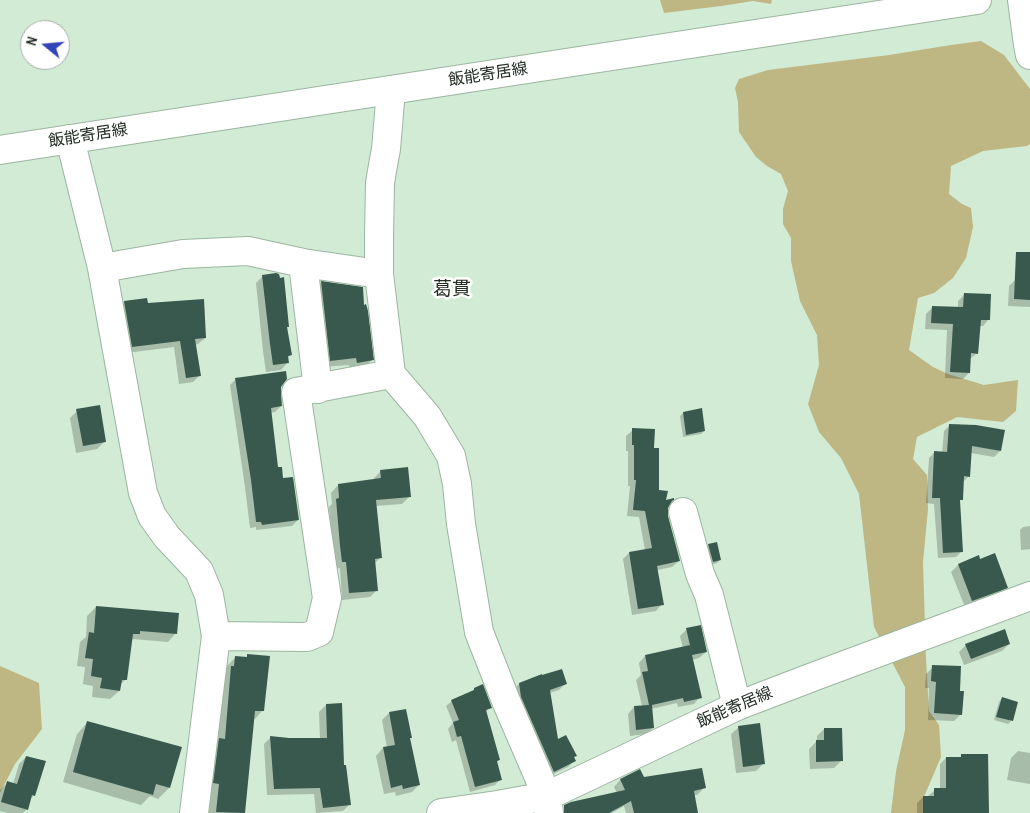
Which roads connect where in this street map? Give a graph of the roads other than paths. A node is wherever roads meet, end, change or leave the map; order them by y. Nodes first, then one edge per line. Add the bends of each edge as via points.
1 (977, 0) edge
2 (1022, 0) edge
3 (1030, 55) edge
4 (391, 90) junction
5 (70, 139) junction
6 (0, 150) edge
7 (303, 263) junction
8 (102, 268) junction
9 (379, 274) junction
10 (391, 374) junction
11 (318, 389) junction
12 (683, 512) dead end
13 (1030, 596) edge
14 (216, 636) junction
15 (737, 706) junction
16 (548, 804) edge
17 (194, 813) edge
18 (441, 813) edge

1 - 4 street, 飯能寄居線
2 - 3 street
4 - 5 street, 飯能寄居線
4 - 9 street via 380,183
5 - 6 street, 飯能寄居線
5 - 8 street
7 - 8 street via 248,251 182,254
7 - 9 street
7 - 11 street
8 - 14 street via 143,493 152,516 199,571 209,595
9 - 10 street
10 - 11 street
10 - 16 street via 427,416 450,456 457,484 478,632
11 - 14 street via 296,392 327,598 319,632 307,637
12 - 15 street via 709,595
13 - 15 street, 飯能寄居線
14 - 17 street
15 - 16 street, 飯能寄居線
16 - 18 street, 飯能寄居線 via 497,805

